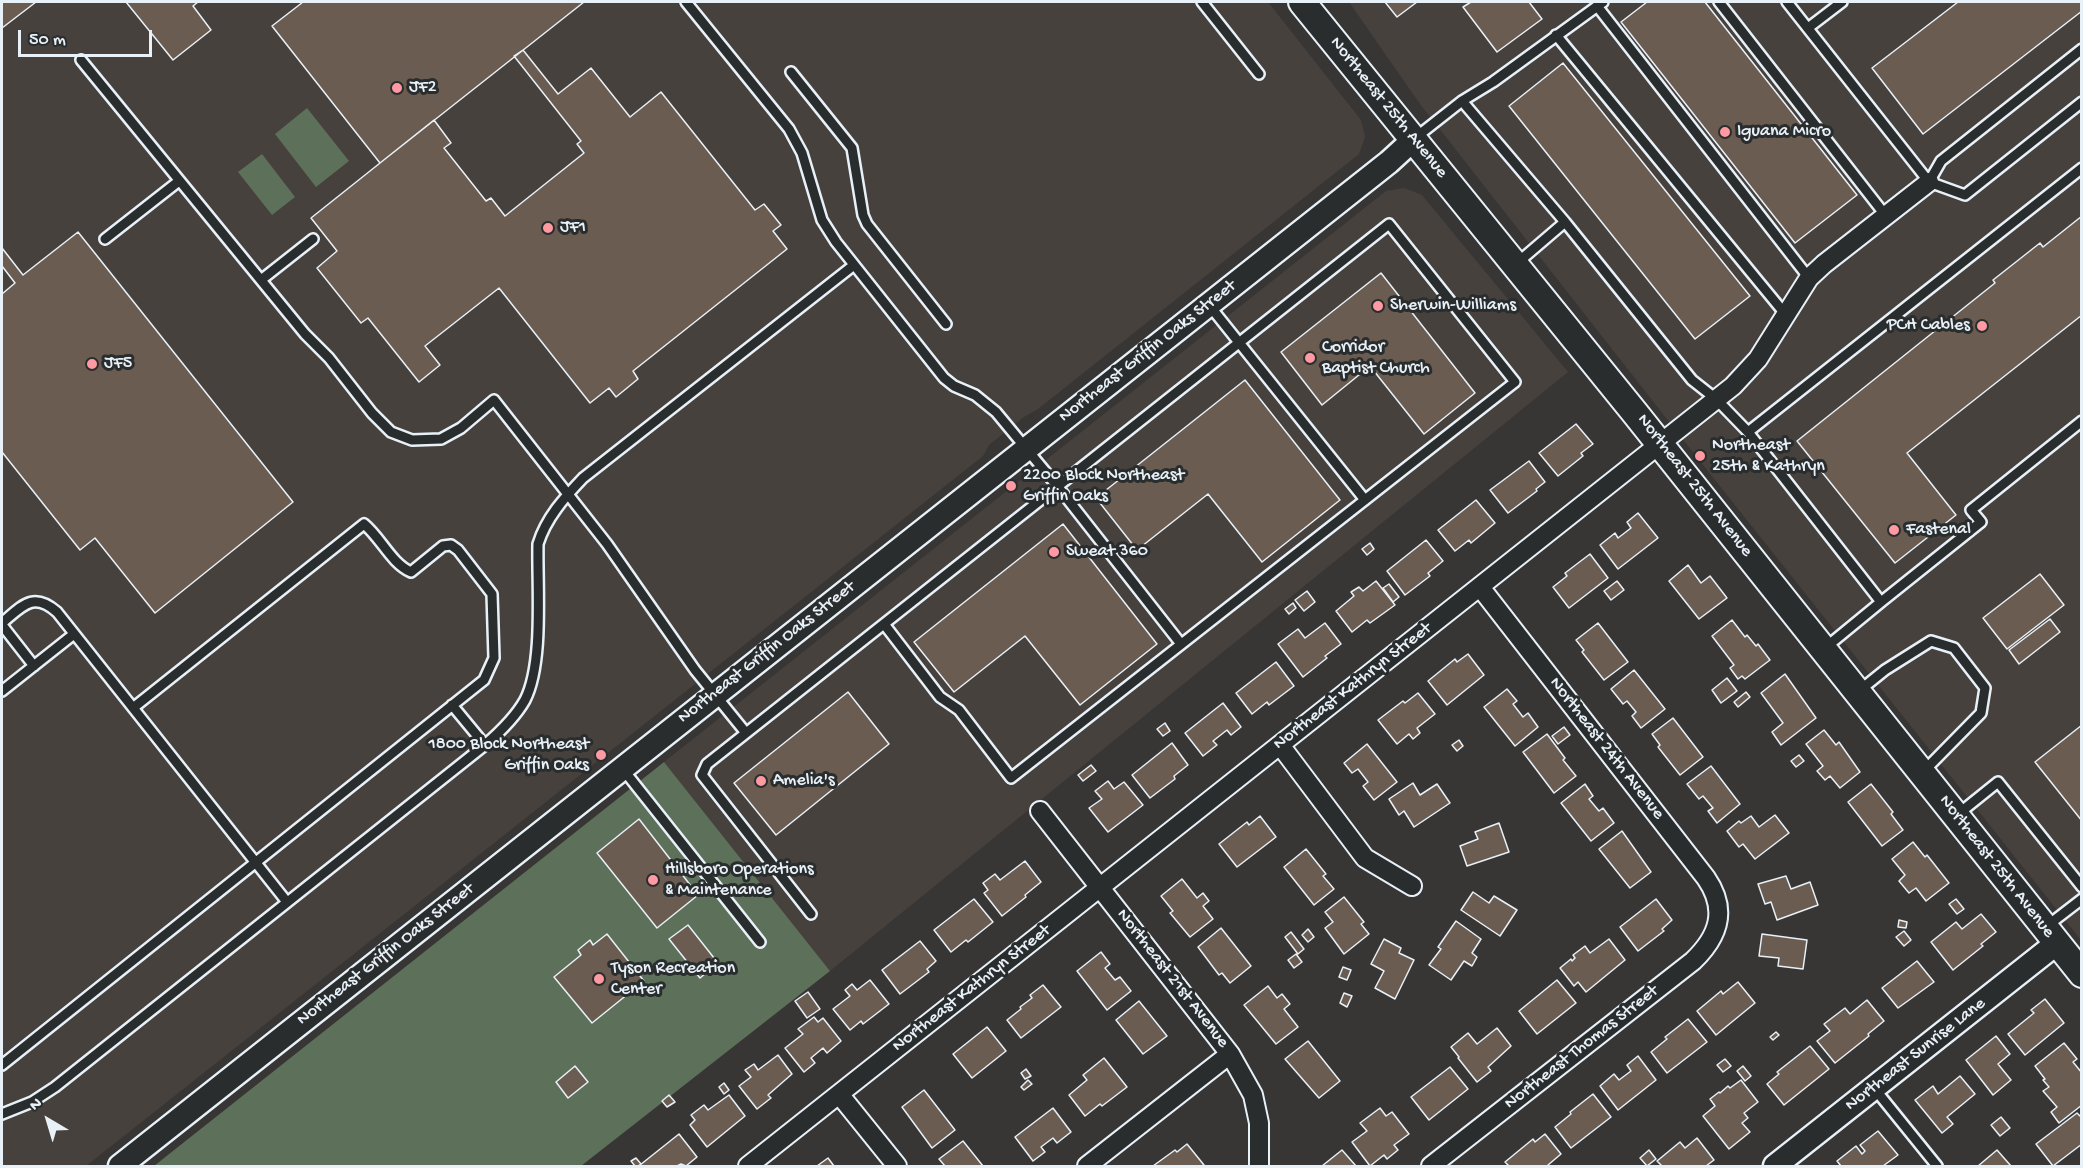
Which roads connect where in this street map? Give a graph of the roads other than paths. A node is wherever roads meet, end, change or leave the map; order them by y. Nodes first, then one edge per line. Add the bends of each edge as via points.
1 (686, 2) edge
2 (1202, 2) edge
3 (1302, 2) edge
4 (1719, 2) edge
5 (1787, 2) edge
6 (1842, 2) edge
7 (1600, 4) edge
8 (1808, 28) junction
9 (1556, 35) junction
10 (2082, 50) edge
11 (81, 60) dead end
12 (791, 72) dead end
13 (1259, 74) dead end
14 (1461, 101) junction
15 (2082, 102) edge
16 (1413, 140) junction
17 (2082, 168) edge
18 (179, 181) junction
19 (1929, 182) junction
20 (1886, 216) junction
21 (1565, 222) junction
22 (105, 239) dead end
23 (313, 239) dead end
24 (1515, 265) junction
25 (854, 266) junction
26 (1809, 278) junction
27 (261, 280) junction
28 (1208, 305) junction
29 (1786, 315) junction
30 (946, 324) dead end
31 (1240, 344) junction
32 (1716, 399) junction
33 (2082, 421) edge
34 (1748, 432) junction
35 (1660, 444) junction
36 (1025, 450) junction
37 (1058, 487) junction
38 (567, 494) junction
39 (1365, 500) junction
40 (1480, 587) junction
41 (1881, 602) junction
42 (2, 624) edge
43 (884, 624) junction
44 (74, 634) junction
45 (1181, 644) junction
46 (1823, 649) junction
47 (34, 666) junction
48 (2, 691) edge
49 (1857, 692) junction
50 (715, 694) junction
51 (452, 705) junction
52 (133, 708) junction
53 (747, 733) junction
54 (485, 745) junction
55 (1280, 745) junction
56 (622, 768) junction
57 (1922, 773) junction
58 (1040, 811) dead end
59 (1956, 816) junction
60 (256, 863) junction
61 (1412, 886) dead end
62 (1100, 887) junction
63 (2082, 887) edge
64 (2082, 898) edge
65 (287, 902) junction
66 (811, 914) dead end
67 (1719, 918) joint
68 (2051, 935) junction
69 (760, 942) dead end
70 (2082, 974) edge
71 (1230, 1054) junction
72 (2, 1065) edge
73 (1874, 1088) junction
74 (839, 1094) junction
75 (2, 1114) edge
76 (120, 1167) edge
77 (748, 1167) edge
78 (897, 1167) edge
79 (1087, 1167) edge
80 (1259, 1167) edge
81 (1431, 1167) edge
82 (1775, 1167) edge
83 (1937, 1167) edge

1 - 25 lane via 789,129 802,153 822,220
2 - 13 lane
3 - 16 main road, Northeast 25th Avenue
4 - 20 lane
5 - 8 lane
6 - 8 lane
7 - 9 lane
7 - 26 lane
8 - 19 lane
9 - 14 lane
9 - 29 lane
10 - 19 lane via 1941,161
11 - 18 lane
12 - 30 lane via 852,148 862,215 867,224
14 - 16 lane
14 - 21 lane
15 - 19 lane via 1965,195
16 - 24 main road, Northeast 25th Avenue
16 - 28 street, Northeast Griffin Oaks Street
17 - 34 lane
18 - 22 lane
18 - 27 lane
19 - 20 street, Northeast Kathryn Street
20 - 26 street, Northeast Kathryn Street
21 - 24 lane
21 - 32 lane via 1692,380
23 - 27 lane
24 - 35 main road, Northeast 25th Avenue
25 - 36 lane via 944,378 987,404
25 - 38 lane
26 - 29 street, Northeast Kathryn Street
27 - 38 lane via 391,432 412,440 441,439 494,400
28 - 31 lane
28 - 36 street, Northeast Griffin Oaks Street
29 - 32 street, Northeast Kathryn Street via 1758,360
31 - 37 lane
31 - 39 lane
31 - 39 lane via 1389,224 1515,382
32 - 34 lane
32 - 35 street, Northeast Kathryn Street
33 - 41 lane via 1971,510 1981,522
34 - 41 lane
35 - 40 street, Northeast Kathryn Street
35 - 46 main road, Northeast 25th Avenue
36 - 37 lane
36 - 50 street, Northeast Griffin Oaks Street
37 - 43 lane
37 - 45 lane
38 - 50 lane
38 - 54 lane via 546,523 538,544 537,649 532,680 519,710
39 - 45 lane
40 - 55 street, Northeast Kathryn Street
40 - 67 street, Northeast 24th Avenue via 1714,889
41 - 46 lane
42 - 44 lane via 28,603 39,601 57,612
42 - 47 lane
43 - 45 lane via 1011,778
43 - 53 lane
44 - 47 lane
44 - 52 lane
46 - 49 main road, Northeast 25th Avenue
47 - 48 lane
49 - 57 main road, Northeast 25th Avenue
49 - 57 lane via 1931,641 1953,648 1986,688 1981,713
50 - 53 lane
50 - 56 street, Northeast Griffin Oaks Street
51 - 52 lane via 484,680 494,658 492,594 451,545 443,546 411,572 402,568 364,524
51 - 54 lane
51 - 60 lane
52 - 60 lane
53 - 66 lane via 707,764 702,775
54 - 65 lane
55 - 61 street via 1365,858
55 - 62 street, Northeast Kathryn Street
56 - 69 lane
56 - 76 street, Northeast Griffin Oaks Street
57 - 59 main road, Northeast 25th Avenue
58 - 62 street, Northeast 21st Avenue
59 - 63 lane via 1998,782
59 - 68 main road, Northeast 25th Avenue
60 - 65 lane
60 - 72 lane
62 - 71 street, Northeast 21st Avenue
62 - 74 street, Northeast Kathryn Street
64 - 68 lane
65 - 75 lane via 55,1087
67 - 81 street, Northeast Thomas Street via 1707,948 1693,961
68 - 70 main road, Northeast 25th Avenue
68 - 73 street, Northeast Sunrise Lane
71 - 79 street
71 - 80 street, Northeast 21st Avenue via 1253,1095 1259,1123
73 - 82 street, Northeast Sunrise Lane
73 - 83 lane
74 - 77 street, Northeast Kathryn Street
74 - 78 street

